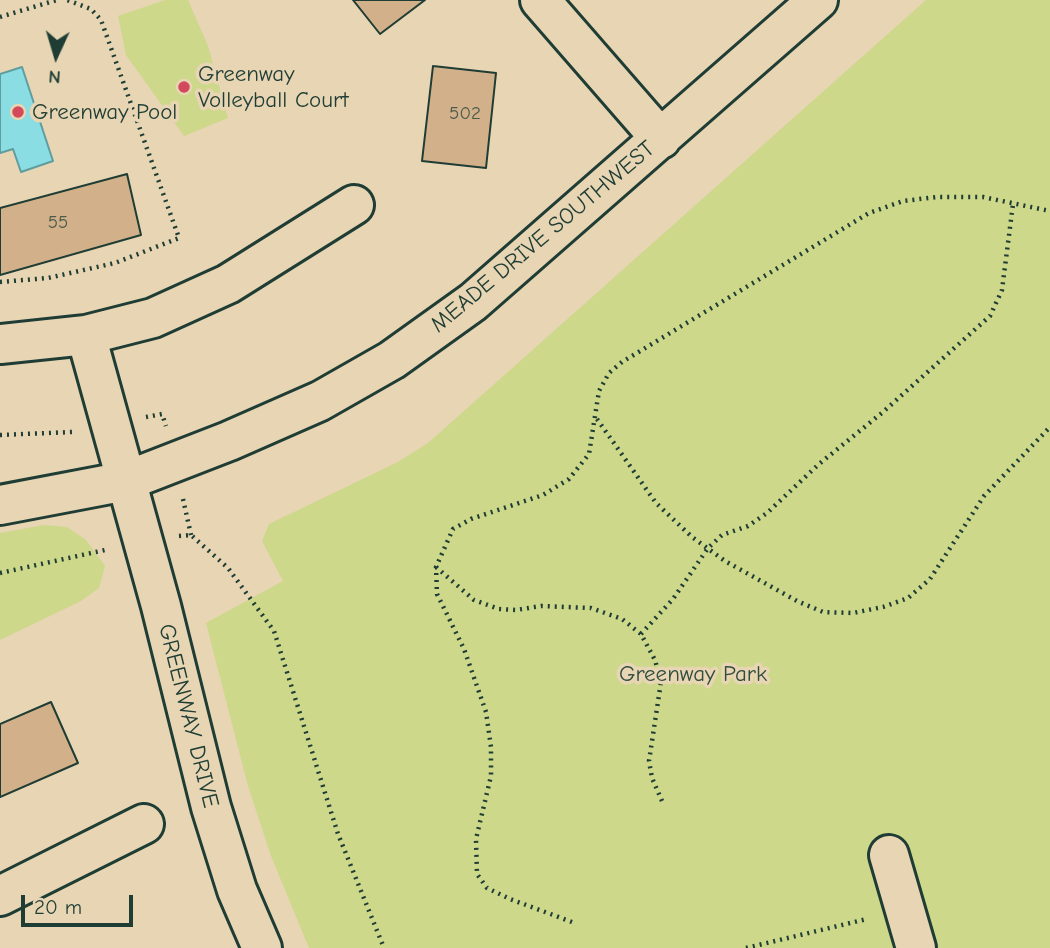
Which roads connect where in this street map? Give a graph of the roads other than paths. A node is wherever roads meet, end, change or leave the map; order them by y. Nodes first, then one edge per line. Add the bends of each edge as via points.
1 (540, 0) edge
2 (818, 0) edge
3 (661, 139) junction
4 (354, 205) dead end
5 (86, 335) junction
6 (0, 344) edge
7 (126, 481) junction
8 (0, 505) edge
9 (144, 824) dead end
10 (889, 855) dead end
11 (0, 896) edge
12 (262, 948) edge
13 (916, 948) edge

1 - 3 street
2 - 3 street, MEADE DRIVE SOUTHWEST
3 - 7 street, MEADE DRIVE SOUTHWEST via 473,302 392,359 320,401
4 - 5 street via 228,284 153,318
5 - 6 street
5 - 7 street, GREENWAY DRIVE
7 - 8 street, MEADE DRIVE SOUTHWEST
7 - 12 street, GREENWAY DRIVE via 211,807 237,890
9 - 11 street
10 - 13 street

